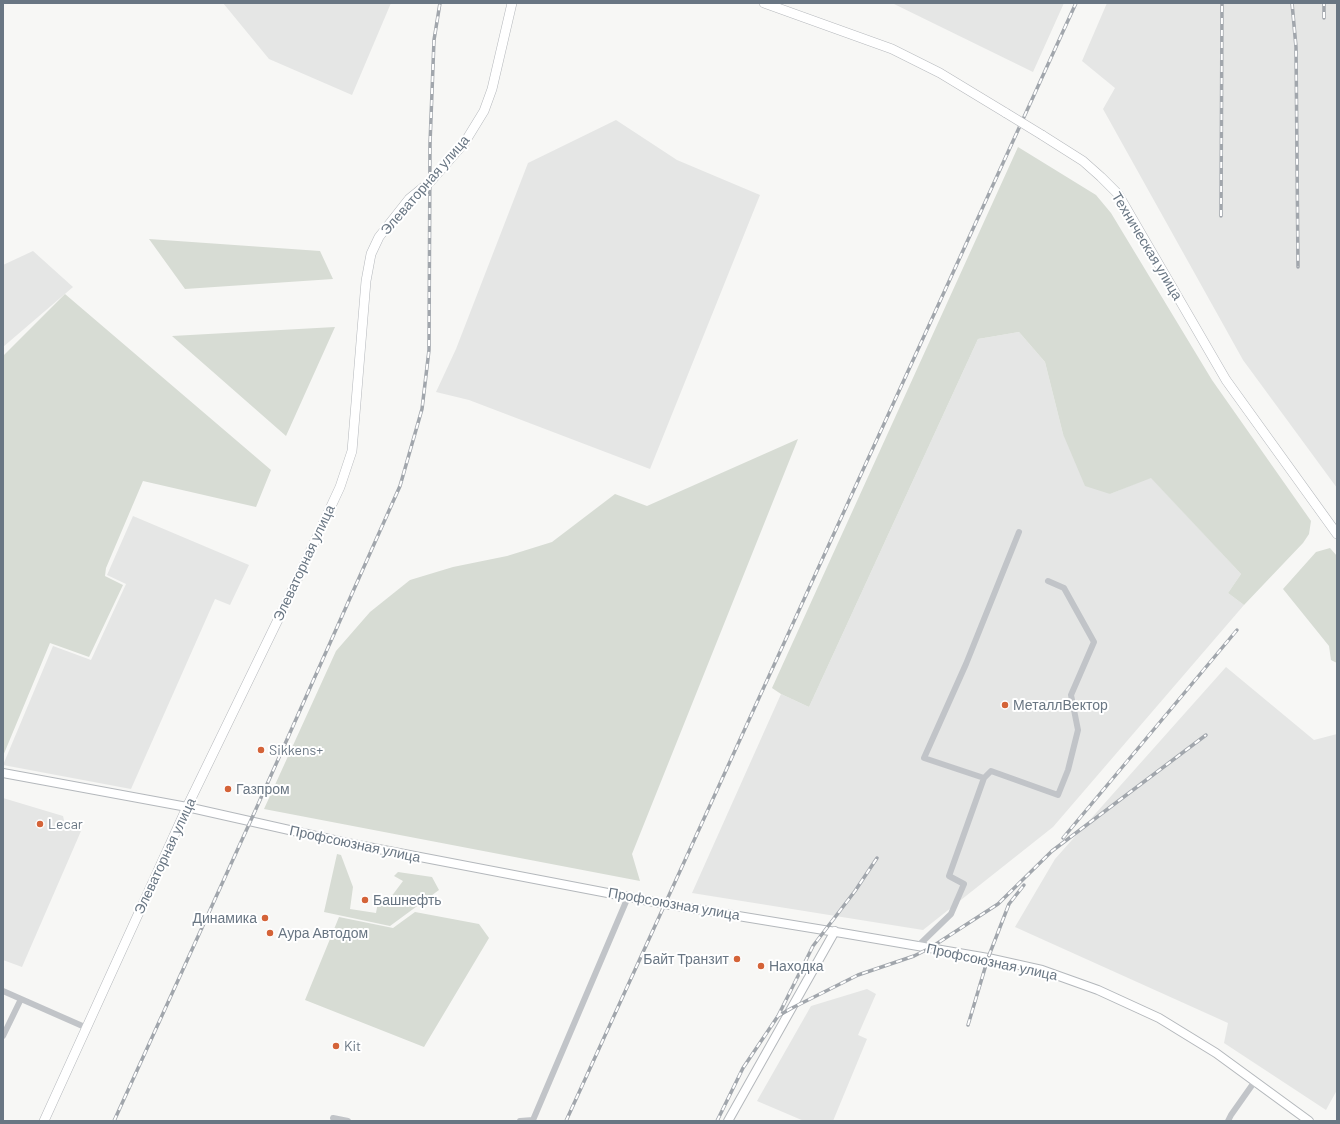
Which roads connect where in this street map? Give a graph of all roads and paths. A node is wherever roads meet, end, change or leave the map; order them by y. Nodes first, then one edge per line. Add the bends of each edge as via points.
1 (512, 3) edge
2 (764, 3) edge
3 (1019, 532) dead end
4 (1337, 534) edge
5 (1048, 581) dead end
6 (3, 773) edge
7 (984, 778) junction
8 (187, 807) junction
9 (628, 897) junction
10 (835, 931) junction
11 (918, 946) junction
12 (3, 991) edge
13 (21, 999) junction
14 (87, 1028) junction
15 (3, 1036) edge
16 (1255, 1080) junction
17 (333, 1118) dead end
18 (44, 1121) edge
19 (348, 1121) edge
20 (520, 1121) edge
21 (728, 1121) edge
22 (1228, 1121) edge
23 (1309, 1121) edge

1 - 8 main road, Элеваторная улица via 492,89 484,111 465,142 430,182 409,199 379,237 371,254 366,281 352,451 340,487
2 - 4 main road, Техническая улица, bridge via 892,49 940,73 1083,161 1101,177 1118,194 1226,380
3 - 7 street via 966,664 924,758
5 - 7 street via 1064,588 1094,642 1071,695 1078,730 1068,770 1058,795 991,771
6 - 8 main road, Профсоюзная улица
7 - 11 street via 949,876 964,884 951,914
8 - 9 main road, Профсоюзная улица via 347,844
8 - 14 main road, Элеваторная улица
9 - 10 main road, Профсоюзная улица
9 - 20 street via 533,1120
10 - 11 main road, Профсоюзная улица
10 - 21 main road
11 - 16 main road, Профсоюзная улица via 1042,970 1098,990 1159,1018
12 - 13 street
13 - 14 street
13 - 15 street
14 - 18 main road, Элеваторная улица
16 - 22 street
16 - 23 main road, Профсоюзная улица
17 - 19 street

